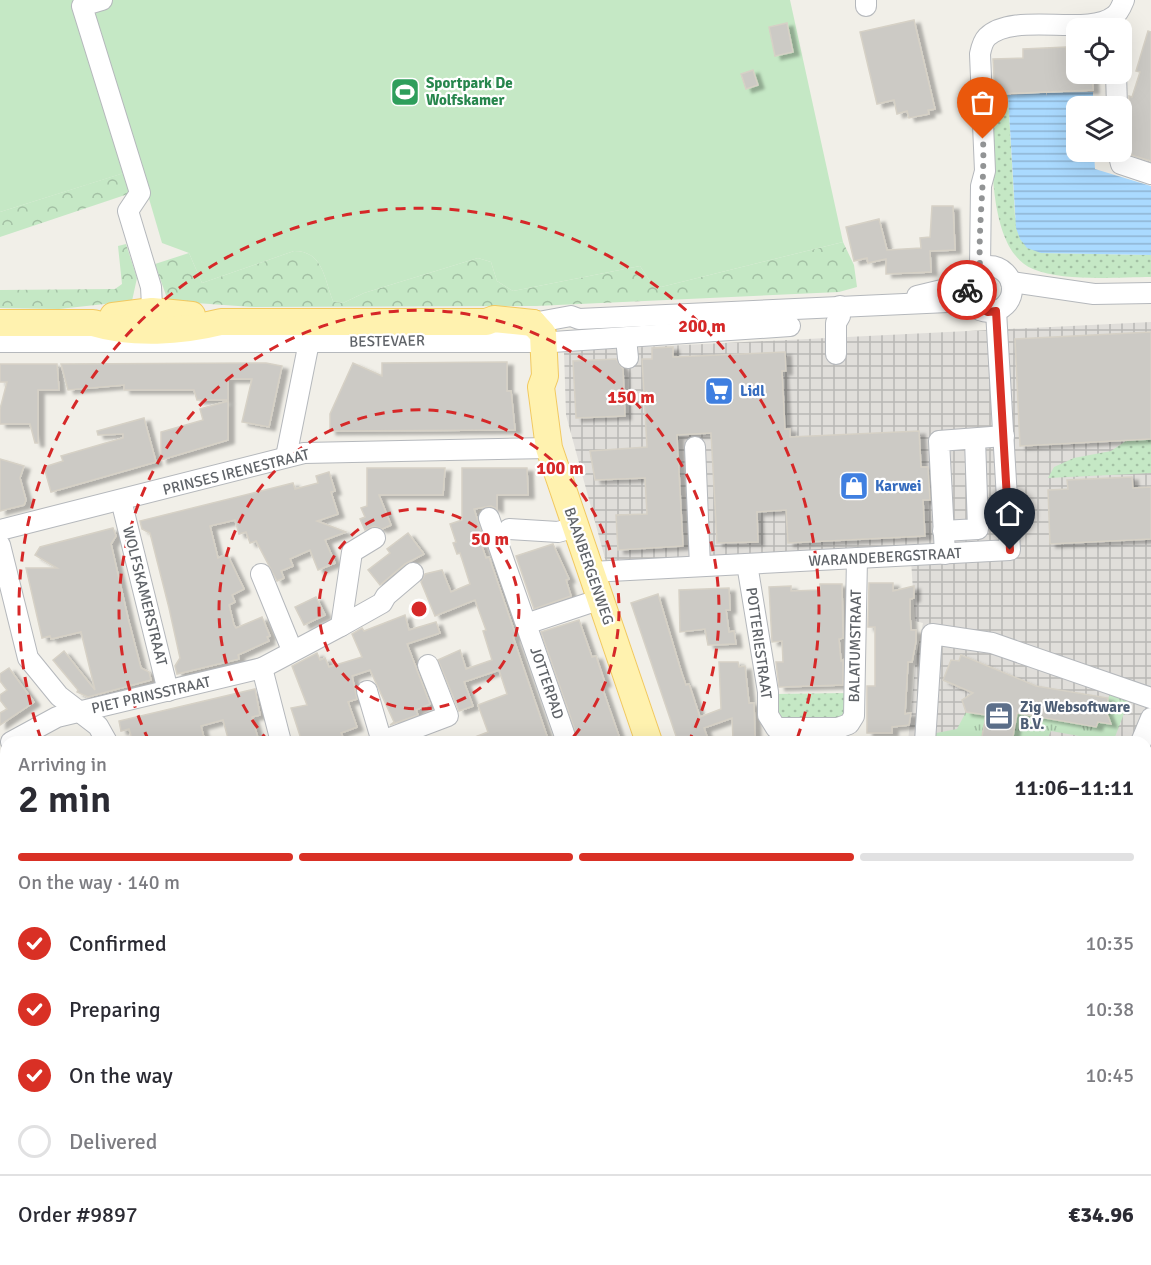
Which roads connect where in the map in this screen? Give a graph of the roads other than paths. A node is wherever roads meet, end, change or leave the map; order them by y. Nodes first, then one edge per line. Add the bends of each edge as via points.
1 (102, 0) edge
2 (81, 3) edge
3 (1118, 15) edge
4 (1127, 162) edge
5 (1151, 174) edge
6 (986, 267) junction
7 (1011, 289) junction
8 (968, 292) junction
9 (1151, 293) edge
10 (840, 306) junction
11 (996, 311) junction
12 (153, 321) junction
13 (779, 321) junction
14 (0, 323) edge
15 (534, 335) junction
16 (626, 338) junction
17 (0, 342) edge
18 (309, 342) junction
19 (836, 354) dead end
20 (628, 358) dead end
21 (1004, 436) junction
22 (975, 439) junction
23 (695, 447) dead end
24 (549, 448) junction
25 (286, 457) junction
26 (121, 500) junction
27 (489, 518) dead end
28 (509, 529) dead end
29 (0, 530) edge
30 (943, 531) junction
31 (583, 535) junction
32 (375, 538) dead end
33 (0, 546) edge
34 (945, 554) junction
35 (857, 558) junction
36 (747, 564) junction
37 (700, 566) junction
38 (591, 572) junction
39 (413, 573) dead end
40 (261, 574) dead end
41 (601, 599) junction
42 (526, 624) junction
43 (341, 626) junction
44 (292, 650) junction
45 (428, 665) dead end
46 (262, 668) junction
47 (168, 691) junction
48 (366, 691) dead end
49 (1151, 698) edge
50 (80, 711) junction
51 (1151, 719) edge
52 (22, 736) edge
53 (104, 736) edge
54 (279, 736) edge
55 (380, 736) edge
56 (397, 736) edge
57 (565, 736) edge
58 (647, 736) edge
59 (804, 736) edge
60 (925, 736) edge
61 (1144, 736) edge

1 - 2 street
2 - 12 street via 140,193 128,211 151,287
3 - 6 street via 1099,22 1012,27 985,38 980,54 985,171 990,187
4 - 5 street
6 - 7 street via 1006,273
6 - 8 street via 970,275
7 - 9 street via 1054,300 1094,294
7 - 11 street via 1003,307
8 - 10 street, BESTEVAER via 924,293 897,303
8 - 11 street via 981,310
10 - 13 street, BESTEVAER
10 - 19 street
11 - 21 street, WARANDEBERGSTRAAT
12 - 14 main road, BESTEVAER via 107,327 93,323
12 - 15 main road, BESTEVAER via 194,328 221,322 494,319
13 - 15 street, BESTEVAER via 571,316
13 - 16 street, BESTEVAER
15 - 16 street, BESTEVAER
15 - 18 street, BESTEVAER via 483,340
15 - 24 main road, BAANBERGENWEG via 545,376 541,387
16 - 20 street
17 - 18 street, BESTEVAER
18 - 25 street
21 - 22 street
21 - 34 street, WARANDEBERGSTRAAT via 1010,550
22 - 30 street via 978,529
22 - 30 street via 939,441
23 - 37 street
24 - 25 street, PRINSES IRENESTRAAT via 304,453
24 - 31 main road, BAANBERGENWEG
25 - 26 street, PRINSES IRENESTRAAT
26 - 29 street, PRINSES IRENESTRAAT
26 - 47 street, WOLFSKAMERSTRAAT
27 - 42 street, JOTTERPAD
28 - 31 street
30 - 34 street
31 - 38 main road, BAANBERGENWEG
32 - 43 street via 352,552
33 - 50 street via 28,658 59,696
34 - 35 street, WARANDEBERGSTRAAT
35 - 36 street, WARANDEBERGSTRAAT
35 - 59 street, BALATUMSTRAAT via 854,716 849,724
36 - 37 street, WARANDEBERGSTRAAT
36 - 59 street, POTTERIESTRAAT via 768,692 768,715 776,728
37 - 38 street, WARANDEBERGSTRAAT
38 - 41 main road, BAANBERGENWEG
39 - 43 street, PIET PRINSSTRAAT via 382,603
40 - 44 street
41 - 42 street
41 - 58 main road, BAANBERGENWEG
42 - 57 street, JOTTERPAD
43 - 44 street, PIET PRINSSTRAAT
44 - 46 street, PIET PRINSSTRAAT
45 - 56 street via 448,716
46 - 47 street, PIET PRINSSTRAAT
46 - 54 street
47 - 50 street, PIET PRINSSTRAAT
48 - 55 street
49 - 60 street via 993,643 932,634
50 - 52 street, PIET PRINSSTRAAT via 57,717
50 - 53 street
51 - 61 street

